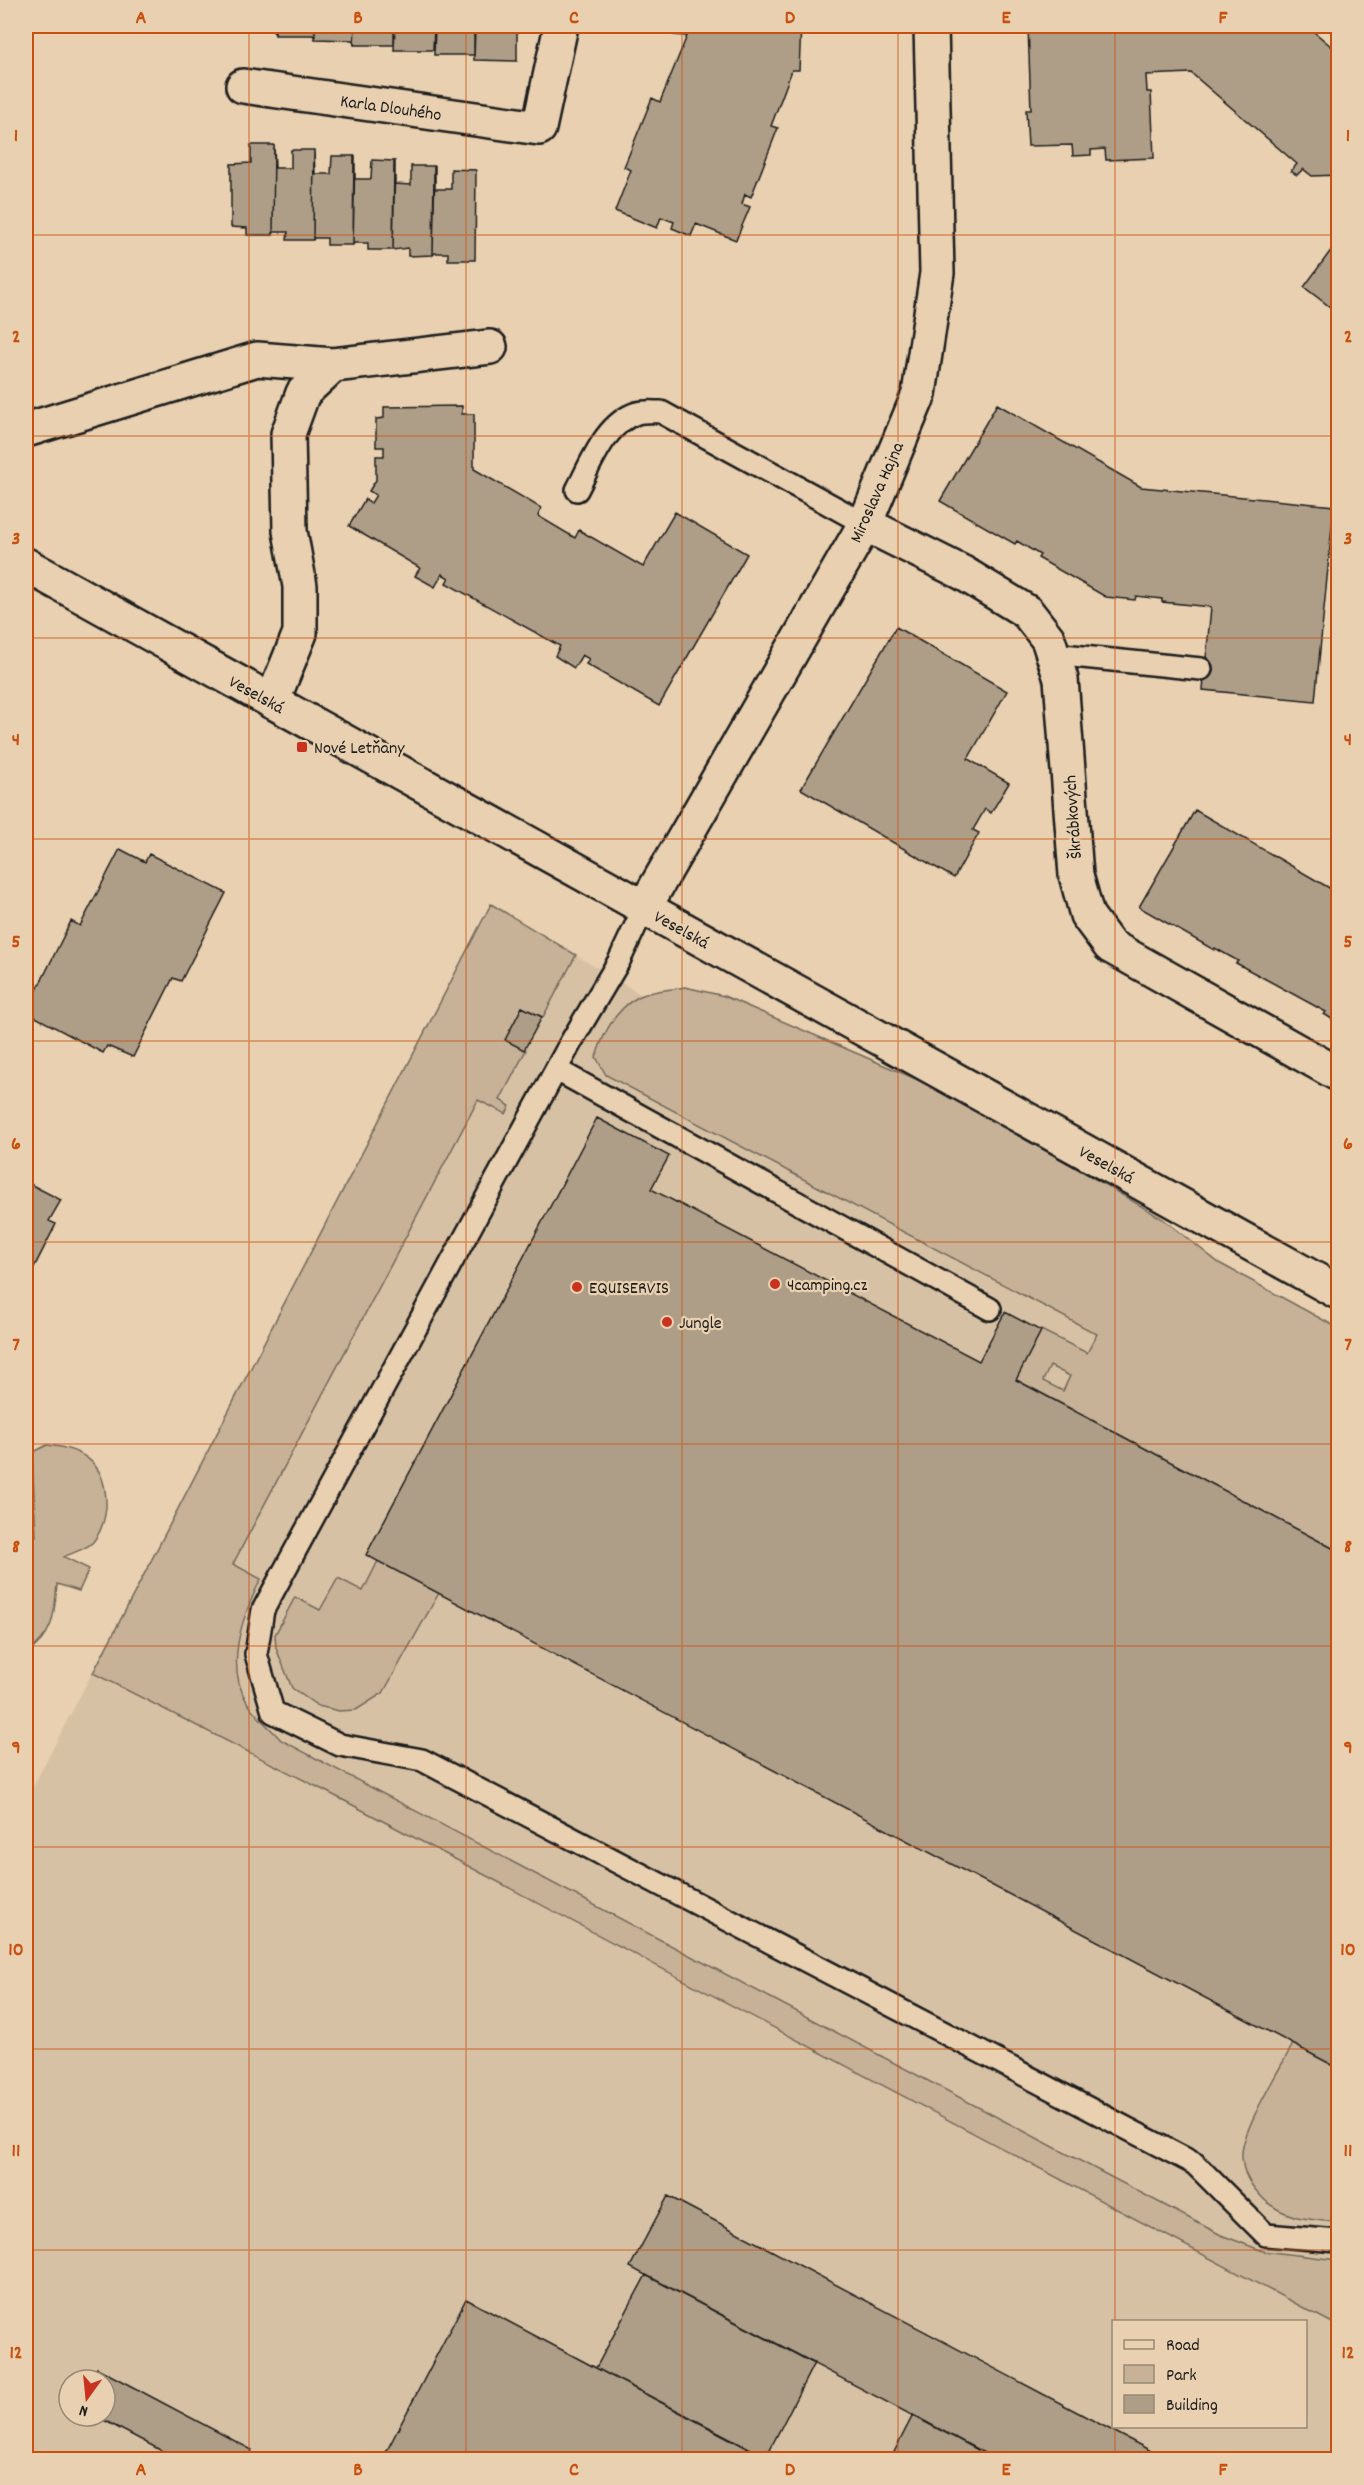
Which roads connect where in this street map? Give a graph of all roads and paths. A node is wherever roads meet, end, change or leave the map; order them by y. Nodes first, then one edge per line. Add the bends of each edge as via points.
1 (561, 26) edge
2 (931, 26) edge
3 (243, 86) dead end
4 (490, 347) dead end
5 (333, 364) junction
6 (26, 430) edge
7 (577, 490) dead end
8 (865, 524) junction
9 (26, 565) edge
10 (1053, 654) junction
11 (1201, 669) dead end
12 (272, 702) junction
13 (644, 908) junction
14 (557, 1070) junction
15 (1338, 1074) edge
16 (1338, 1292) edge
17 (990, 1309) dead end
18 (1338, 2241) edge

1 - 3 street, Karla Dlouhého via 539,128
2 - 8 street, Miroslava Hajna via 938,273 919,394
4 - 5 street
5 - 6 street via 257,359
5 - 12 street via 303,393 288,434 290,531 300,586 300,633
7 - 8 lane via 606,438 620,422 638,412 661,412
8 - 10 street, Škrábkových via 963,573 1027,612 1048,639
8 - 13 street, Miroslava Hajna
9 - 12 street, Veselská
10 - 11 lane
10 - 15 street, Škrábkových via 1061,679 1076,875 1087,915 1110,946
12 - 13 street, Veselská
13 - 14 lane via 619,961
13 - 16 street, Veselská
14 - 17 lane
14 - 18 lane via 263,1610 256,1654 273,1712 340,1745 423,1760 1195,2164 1266,2235

